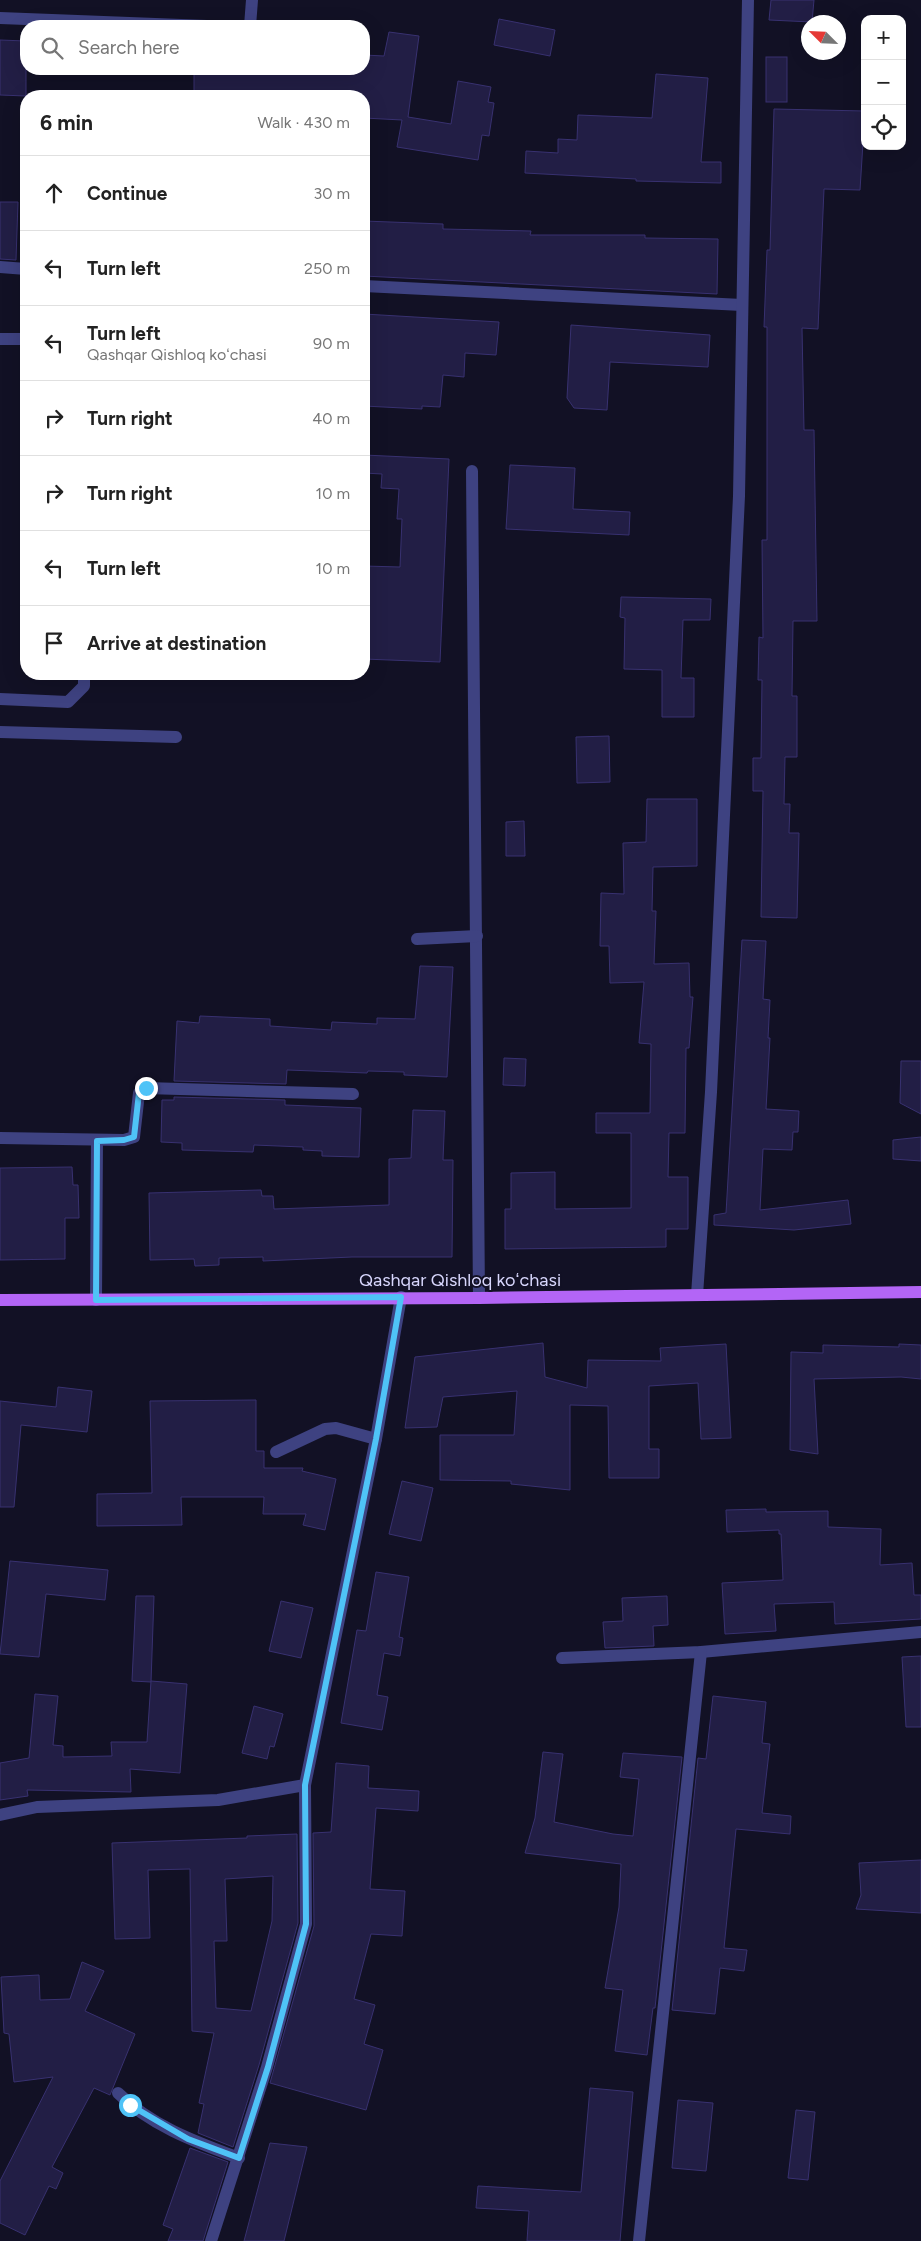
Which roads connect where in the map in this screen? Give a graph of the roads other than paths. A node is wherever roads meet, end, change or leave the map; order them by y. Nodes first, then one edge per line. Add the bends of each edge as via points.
1 (252, 0) edge
2 (748, 0) edge
3 (0, 18) edge
4 (52, 20) edge
5 (250, 20) edge
6 (0, 267) edge
7 (20, 269) edge
8 (370, 286) edge
9 (742, 305) junction
10 (0, 339) edge
11 (20, 339) edge
12 (472, 472) dead end
13 (84, 680) edge
14 (0, 699) edge
15 (0, 732) edge
16 (176, 737) dead end
17 (477, 936) junction
18 (417, 938) dead end
19 (353, 1094) dead end
20 (0, 1138) edge
21 (97, 1141) junction
22 (921, 1292) edge
23 (697, 1295) junction
24 (401, 1297) junction
25 (479, 1298) junction
26 (0, 1300) edge
27 (96, 1300) junction
28 (376, 1439) junction
29 (276, 1452) dead end
30 (921, 1632) edge
31 (701, 1652) junction
32 (562, 1658) dead end
33 (305, 1785) junction
34 (0, 1815) edge
35 (118, 2093) dead end
36 (239, 2158) junction
37 (211, 2241) edge
38 (639, 2241) edge

1 - 5 street
2 - 9 street
3 - 4 street
6 - 7 street
8 - 9 street
9 - 23 street via 739,496 711,1092
10 - 11 street
12 - 17 street
13 - 14 street via 84,686 68,702
15 - 16 street
17 - 18 street
17 - 25 street
19 - 21 street via 146,1088 139,1093 134,1137
20 - 21 street
21 - 27 street
22 - 23 main road, Qashqar Qishloq koʻchasi
23 - 25 main road, Qashqar Qishloq koʻchasi
24 - 25 main road, Qashqar Qishloq koʻchasi
24 - 27 main road, Qashqar Qishloq koʻchasi
24 - 28 street
26 - 27 main road, Qashqar Qishloq koʻchasi
28 - 29 street via 336,1428 325,1429
28 - 33 street
30 - 31 street
31 - 32 street
31 - 38 street
33 - 34 street via 218,1800 37,1807
33 - 36 street via 306,1924 268,2067
35 - 36 street via 130,2105 174,2132
36 - 37 street

